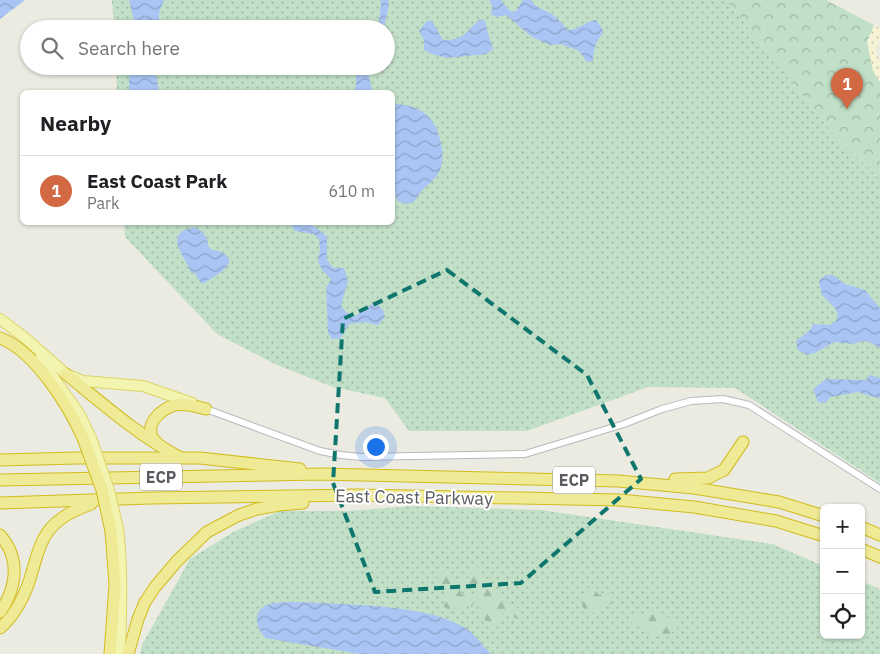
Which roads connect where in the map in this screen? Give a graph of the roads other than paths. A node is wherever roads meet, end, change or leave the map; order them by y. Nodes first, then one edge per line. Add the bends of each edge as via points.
1 (0, 321) edge
2 (0, 338) edge
3 (66, 374) junction
4 (206, 409) junction
5 (87, 438) junction
6 (743, 442) dead end
7 (161, 447) junction
8 (182, 458) junction
9 (0, 460) edge
10 (322, 474) junction
11 (0, 480) edge
12 (618, 481) junction
13 (880, 489) edge
14 (334, 495) junction
15 (100, 500) junction
16 (0, 503) edge
17 (820, 515) edge
18 (865, 529) edge
19 (114, 530) junction
20 (0, 535) edge
21 (820, 535) edge
22 (880, 535) edge
23 (865, 551) edge
24 (880, 557) edge
25 (0, 612) edge
26 (0, 628) edge
27 (110, 654) edge
28 (120, 654) edge
29 (128, 654) edge

1 - 3 main road via 24,337
1 - 5 main road via 49,371 80,415
2 - 5 highway via 36,365
3 - 4 main road via 83,381 144,386
3 - 7 highway
4 - 7 highway via 173,406 159,414 152,423 151,433
4 - 13 street via 325,452 362,457 525,454 691,401 723,400 749,405
5 - 19 highway, bridge
6 - 12 highway via 724,470 708,478
7 - 8 highway
8 - 9 highway
8 - 10 highway via 246,462
10 - 11 highway, East Coast Parkway / ECP
10 - 12 highway, East Coast Parkway / ECP
12 - 17 highway, East Coast Parkway / ECP via 760,498
14 - 15 highway, East Coast Parkway / ECP
14 - 21 highway, East Coast Parkway / ECP via 629,501 694,507 776,521
14 - 29 highway via 312,502 257,509 207,532 177,561 145,602
15 - 16 highway, East Coast Parkway / ECP
15 - 26 highway via 65,515 47,532 25,590 8,621
18 - 22 highway
19 - 27 highway
19 - 28 main road via 120,552 122,585
20 - 25 highway via 12,556 15,570 10,593
23 - 24 highway

